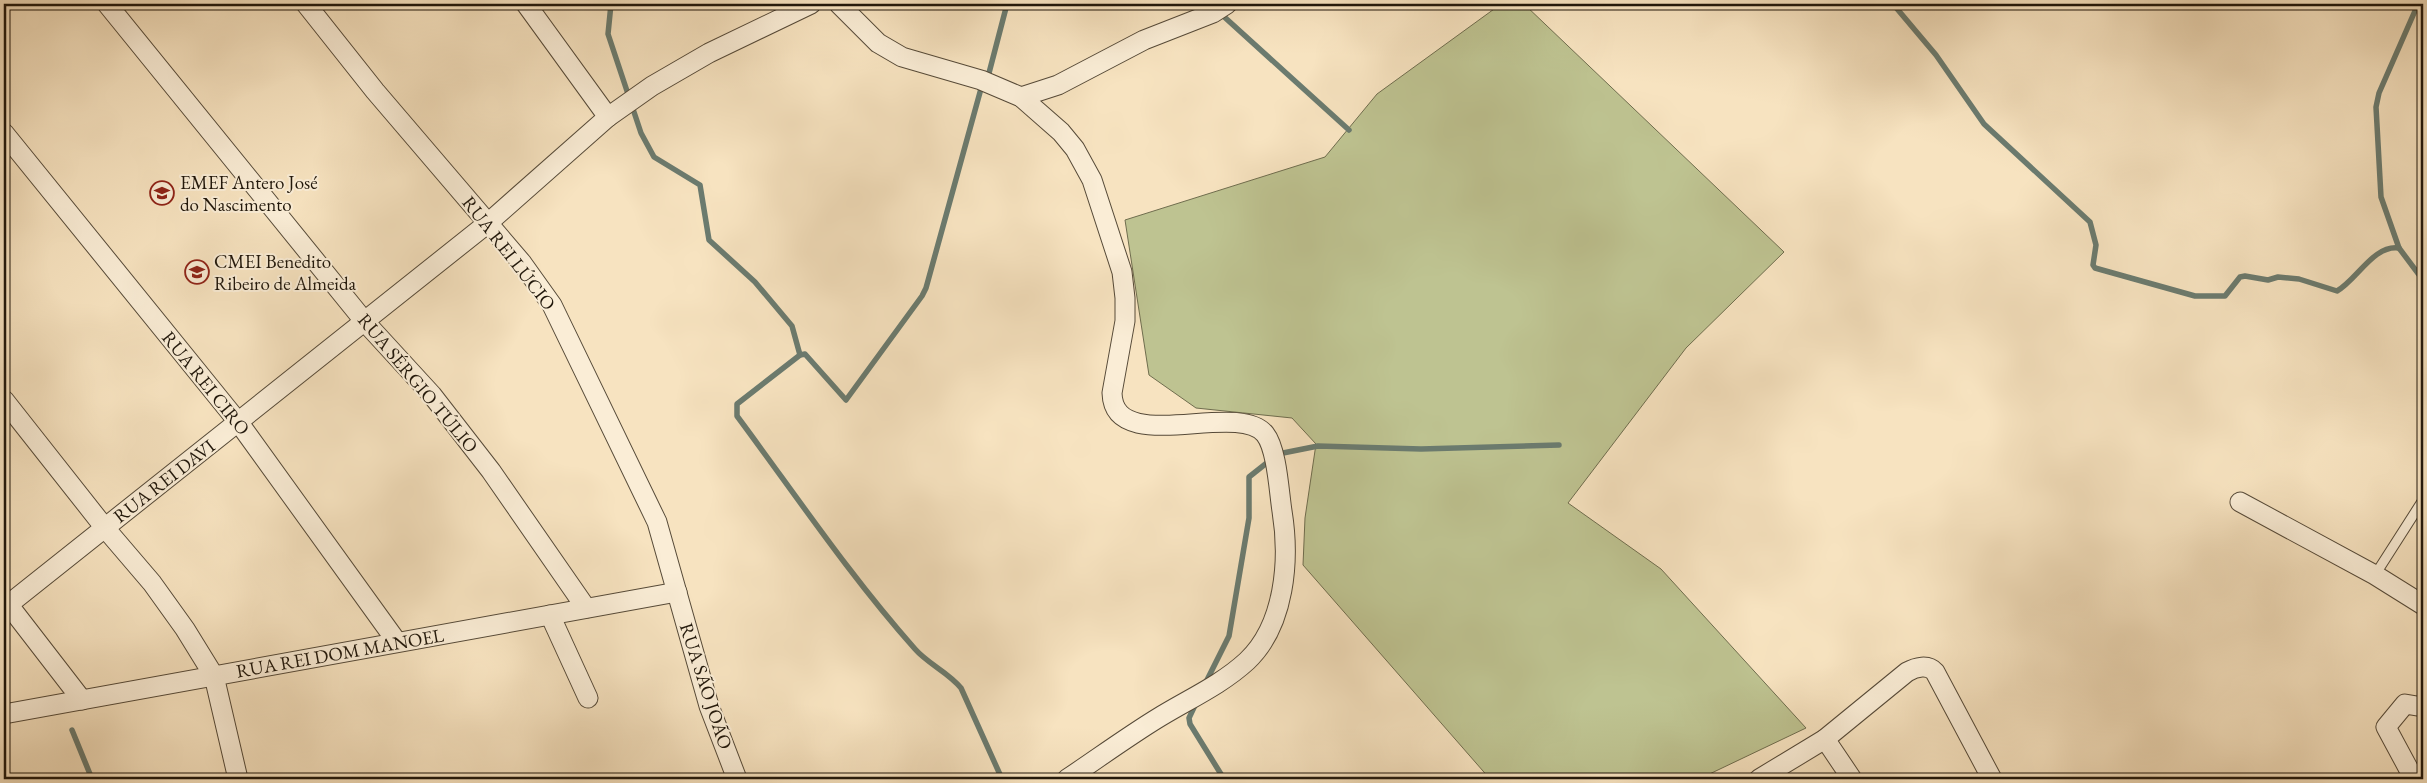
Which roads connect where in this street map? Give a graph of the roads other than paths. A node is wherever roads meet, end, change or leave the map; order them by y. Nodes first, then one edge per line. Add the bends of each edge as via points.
1 (107, 4) edge
2 (306, 4) edge
3 (526, 4) edge
4 (812, 4) edge
5 (838, 4) edge
6 (1227, 4) edge
7 (1021, 97) junction
8 (608, 117) junction
9 (4, 133) edge
10 (488, 223) junction
11 (365, 322) junction
12 (4, 400) edge
13 (239, 423) junction
14 (2423, 500) edge
15 (2240, 502) dead end
16 (105, 528) junction
17 (2375, 575) junction
18 (677, 592) junction
19 (5, 604) edge
20 (2423, 605) edge
21 (586, 608) junction
22 (550, 614) junction
23 (397, 642) junction
24 (214, 676) junction
25 (588, 698) dead end
26 (82, 700) junction
27 (2423, 707) edge
28 (4, 714) edge
29 (1825, 739) junction
30 (238, 779) edge
31 (737, 779) edge
32 (1067, 779) edge
33 (1759, 779) edge
34 (1852, 779) edge
35 (1992, 779) edge
36 (2414, 779) edge

1 - 11 street, RUA SÉRGIO TÚLIO
2 - 10 street, RUA REI LÚCIO via 375,91
3 - 8 street
4 - 8 street, RUA REI DAVI via 709,53
5 - 7 street via 878,43 902,57 981,80
6 - 7 street via 1213,13 1144,40 1058,84
7 - 32 street via 1061,132 1075,149 1092,180 1122,272 1125,321 1112,393 1116,409 1126,420 1140,423 1246,424 1265,434 1271,447 1285,531 1283,581 1277,609 1256,651 1230,675 1157,718
8 - 10 street, RUA REI DAVI
9 - 13 street, RUA REI CIRO
10 - 11 street, RUA REI DAVI
10 - 18 street, RUA REI LÚCIO via 522,263 561,322 657,522
11 - 13 street, RUA REI DAVI
11 - 21 street, RUA SÉRGIO TÚLIO via 432,395 485,463
12 - 16 street
13 - 16 street, RUA REI DAVI
13 - 23 street, RUA REI CIRO
14 - 17 lane
15 - 17 street
16 - 19 street, RUA REI DAVI
16 - 24 street via 152,583
17 - 20 street
18 - 21 street, RUA REI DOM MANOEL
18 - 31 street, RUA SÃO JOÃO via 709,706
19 - 26 street
21 - 22 street, RUA REI DOM MANOEL
22 - 23 street, RUA REI DOM MANOEL
22 - 25 street
23 - 24 street, RUA REI DOM MANOEL
24 - 26 street, RUA REI DOM MANOEL
24 - 30 street
26 - 28 street, RUA REI DOM MANOEL
27 - 36 street via 2405,704 2386,727
29 - 33 street
29 - 34 street
29 - 35 street via 1912,669 1923,667 1935,672

